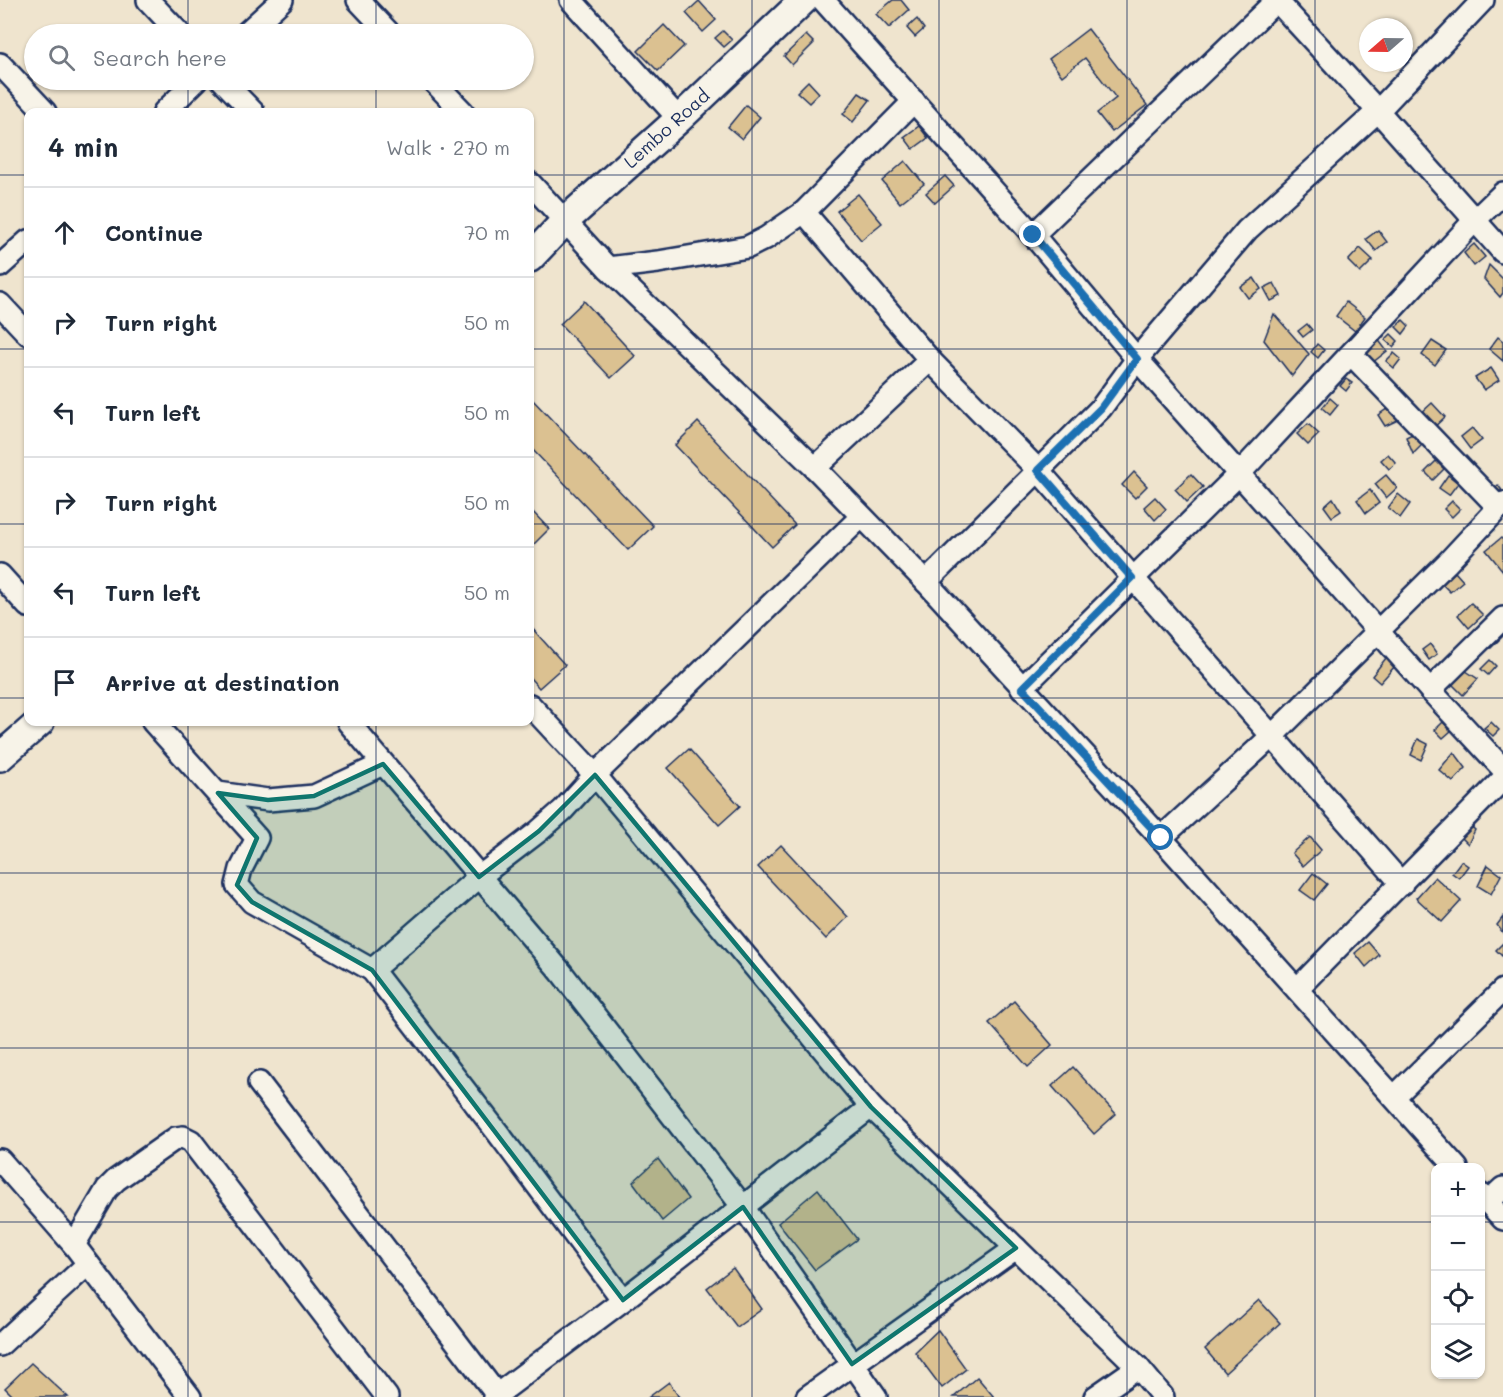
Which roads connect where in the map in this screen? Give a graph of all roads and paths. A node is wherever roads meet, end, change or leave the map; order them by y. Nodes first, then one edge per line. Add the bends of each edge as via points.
1 (148, 0) edge
2 (282, 0) edge
3 (358, 0) edge
4 (571, 0) edge
5 (804, 0) edge
6 (823, 0) edge
7 (1276, 0) edge
8 (1483, 0) edge
9 (171, 24) edge
10 (256, 24) edge
11 (381, 24) edge
12 (0, 64) edge
13 (24, 90) edge
14 (24, 90) edge
15 (187, 90) edge
16 (232, 90) edge
17 (442, 90) edge
18 (914, 101) junction
19 (41, 108) edge
20 (169, 108) edge
21 (249, 108) edge
22 (459, 108) edge
23 (1378, 111) junction
24 (679, 119) junction
25 (534, 187) edge
26 (1503, 193) edge
27 (804, 212) junction
28 (1475, 220) junction
29 (565, 221) junction
30 (1033, 235) junction
31 (24, 245) edge
32 (1503, 252) edge
33 (534, 254) edge
34 (0, 266) edge
35 (608, 268) junction
36 (0, 304) edge
37 (24, 330) edge
38 (1351, 354) junction
39 (1137, 359) junction
40 (930, 360) junction
41 (815, 468) junction
42 (1038, 470) junction
43 (1239, 474) junction
44 (1501, 506) edge
45 (861, 517) junction
46 (0, 575) edge
47 (1132, 578) junction
48 (926, 582) junction
49 (24, 602) edge
50 (1503, 618) edge
51 (1378, 631) junction
52 (1022, 688) junction
53 (1430, 690) junction
54 (534, 709) edge
55 (35, 726) edge
56 (157, 726) edge
57 (351, 726) edge
58 (1272, 736) junction
59 (0, 757) edge
60 (383, 764) junction
61 (1503, 769) edge
62 (595, 775) junction
63 (1503, 779) edge
64 (218, 793) junction
65 (1161, 838) junction
66 (479, 877) junction
67 (1402, 884) junction
68 (372, 970) junction
69 (1297, 989) junction
70 (1503, 990) edge
71 (259, 1083) dead end
72 (1394, 1097) junction
73 (872, 1107) junction
74 (0, 1160) edge
75 (1453, 1163) edge
76 (1490, 1195) edge
77 (743, 1207) junction
78 (1503, 1219) edge
79 (74, 1245) junction
80 (1016, 1248) junction
81 (88, 1264) junction
82 (623, 1300) junction
83 (0, 1345) edge
84 (852, 1364) junction
85 (1138, 1367) junction
86 (495, 1396) edge
87 (190, 1397) edge
88 (387, 1397) edge
89 (807, 1397) edge
90 (876, 1397) edge
91 (1095, 1397) edge
92 (1163, 1397) edge

1 - 9 street
2 - 10 street
3 - 11 street
4 - 24 street
5 - 24 street, Lembo Road
6 - 18 street
7 - 23 street
7 - 30 street
8 - 23 street
12 - 13 street
14 - 19 street
15 - 20 street
16 - 21 street
17 - 22 street
18 - 27 street
18 - 30 street
23 - 28 street
23 - 39 street via 1255,222
24 - 29 street, Lembo Road
25 - 29 street
26 - 28 street
27 - 35 street via 748,247
27 - 40 street
28 - 32 street
28 - 38 street
29 - 33 street, Lembo Road
29 - 35 street
30 - 39 street
31 - 34 street
35 - 41 street
36 - 37 street
38 - 43 street
38 - 44 street
39 - 42 street via 1101,408
39 - 43 street
40 - 41 street
40 - 42 street
41 - 45 street
42 - 47 street
42 - 48 street
43 - 47 street
43 - 51 street
44 - 51 street
45 - 48 street
45 - 62 street
46 - 49 street
47 - 52 street
47 - 58 street
48 - 52 street
50 - 53 street
51 - 53 street
51 - 58 street
52 - 65 street
53 - 61 street
54 - 62 street
55 - 59 street
56 - 64 street
57 - 60 street
58 - 65 street
58 - 67 street
60 - 64 street via 314,796 268,800
60 - 66 street
62 - 66 street via 547,824
62 - 73 street
63 - 67 street
64 - 68 street via 257,838 237,885 252,903
65 - 69 street
66 - 68 street
66 - 77 street via 561,972
67 - 69 street
68 - 82 street
69 - 72 street
70 - 72 street
71 - 86 street
72 - 75 street
73 - 77 street
73 - 80 street
74 - 79 street
76 - 78 street
77 - 82 street
77 - 84 street
79 - 81 street
79 - 88 street via 116,1180 183,1137 191,1141
80 - 84 street
80 - 85 street
81 - 83 street
81 - 87 street
82 - 86 street
84 - 89 street
84 - 90 street
85 - 91 street
85 - 92 street

